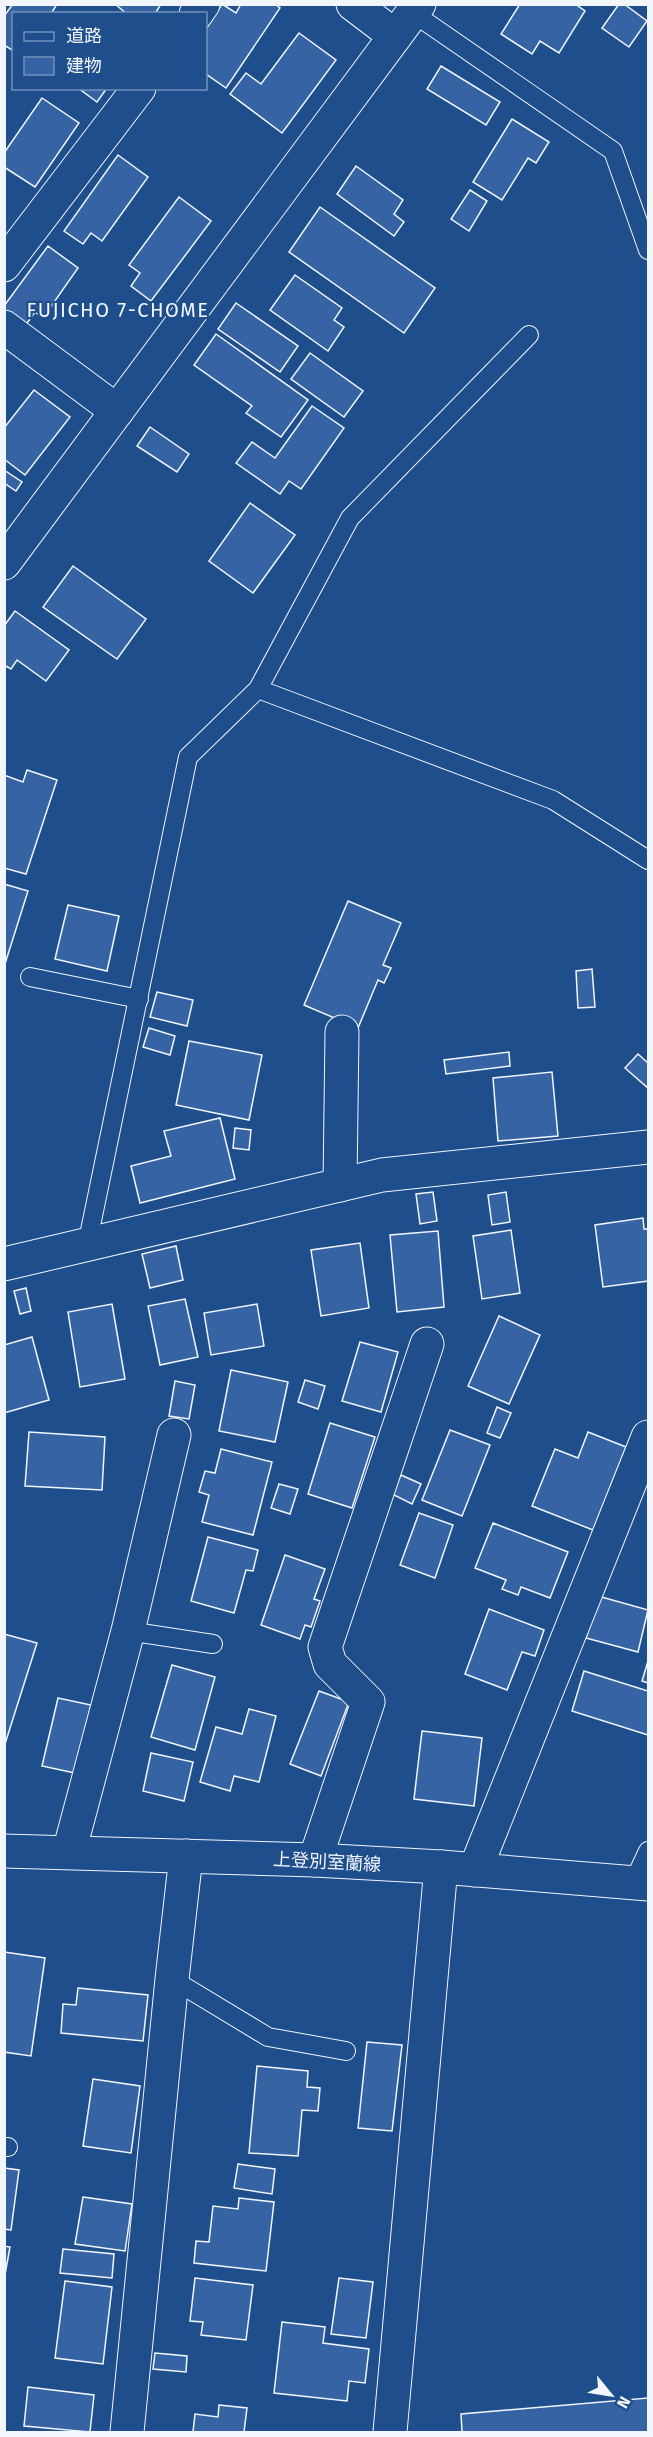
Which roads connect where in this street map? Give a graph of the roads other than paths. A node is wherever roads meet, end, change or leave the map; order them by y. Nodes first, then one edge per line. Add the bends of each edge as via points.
1 (353, 4) edge
2 (409, 18) edge
3 (137, 90) edge
4 (648, 250) edge
5 (4, 265) edge
6 (4, 327) edge
7 (529, 335) dead end
8 (117, 411) junction
9 (4, 563) edge
10 (258, 688) junction
11 (648, 860) edge
12 (30, 977) dead end
13 (139, 999) junction
14 (342, 1032) dead end
15 (647, 1150) edge
16 (340, 1185) junction
17 (87, 1245) junction
18 (4, 1264) edge
19 (427, 1344) dead end
20 (174, 1435) dead end
21 (648, 1437) edge
22 (128, 1631) junction
23 (213, 1644) dead end
24 (4, 1851) edge
25 (648, 1851) edge
26 (69, 1852) junction
27 (186, 1856) junction
28 (315, 1860) junction
29 (441, 1867) junction
30 (475, 1870) junction
31 (641, 1884) edge
32 (172, 1979) junction
33 (346, 2051) dead end
34 (127, 2433) edge
35 (390, 2433) edge

1 - 2 street
2 - 4 lane via 613,151
2 - 8 street
3 - 5 street
6 - 8 street
7 - 10 lane via 350,518
8 - 9 street
10 - 11 lane via 553,800
10 - 13 lane via 188,757
12 - 13 lane
13 - 17 lane
14 - 16 street
15 - 16 street via 382,1175
16 - 17 street
17 - 18 street
19 - 28 street via 325,1647 330,1664 368,1702
20 - 22 street
21 - 30 street
22 - 23 lane
22 - 26 street
24 - 26 street, 上登別室蘭線
25 - 31 lane
26 - 27 street, 上登別室蘭線
27 - 28 street, 上登別室蘭線
27 - 32 street
28 - 29 street, 上登別室蘭線
29 - 30 street, 上登別室蘭線
29 - 35 street
30 - 31 street, 上登別室蘭線
32 - 33 lane via 268,2037
32 - 34 street

